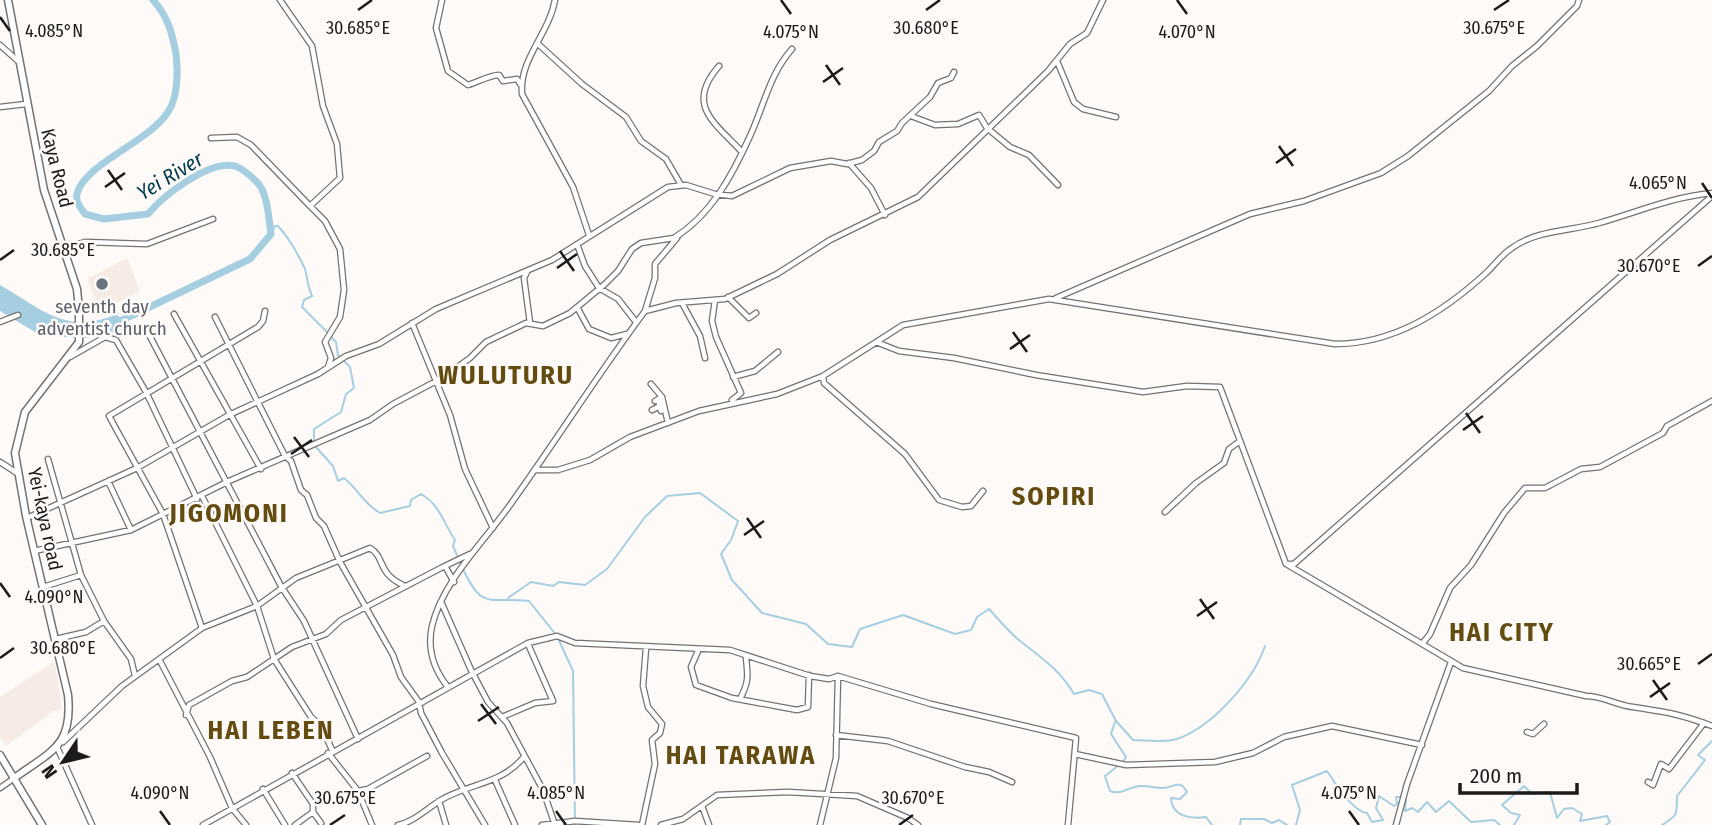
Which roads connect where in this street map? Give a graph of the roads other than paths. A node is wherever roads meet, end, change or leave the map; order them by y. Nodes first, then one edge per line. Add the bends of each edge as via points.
1 (8, 0) edge
2 (280, 0) edge
3 (442, 0) edge
4 (555, 0) edge
5 (1103, 0) edge
6 (1579, 0) edge
7 (537, 43) junction
8 (0, 45) edge
9 (792, 49) dead end
10 (18, 61) junction
11 (1057, 61) junction
12 (719, 66) dead end
13 (954, 72) dead end
14 (521, 86) junction
15 (26, 104) junction
16 (0, 107) edge
17 (911, 116) junction
18 (1116, 117) dead end
19 (987, 128) junction
20 (211, 138) dead end
21 (742, 152) junction
22 (849, 163) junction
23 (681, 185) junction
24 (1058, 185) dead end
25 (715, 194) junction
26 (1712, 194) edge
27 (310, 206) junction
28 (885, 215) junction
29 (213, 219) dead end
30 (589, 235) junction
31 (678, 236) junction
32 (577, 244) junction
33 (64, 248) junction
34 (527, 272) junction
35 (599, 288) junction
36 (728, 297) junction
37 (1055, 299) junction
38 (715, 300) junction
39 (682, 303) junction
40 (578, 307) junction
41 (645, 310) junction
42 (265, 311) dead end
43 (756, 313) dead end
44 (174, 314) dead end
45 (18, 315) dead end
46 (215, 317) dead end
47 (636, 322) junction
48 (0, 323) edge
49 (412, 323) junction
50 (530, 323) junction
51 (145, 327) dead end
52 (628, 333) junction
53 (79, 342) joint
54 (876, 342) junction
55 (228, 346) junction
56 (778, 352) dead end
57 (69, 357) junction
58 (705, 358) dead end
59 (201, 362) junction
60 (327, 368) junction
61 (172, 376) junction
62 (823, 376) junction
63 (733, 377) junction
64 (435, 381) junction
65 (651, 383) dead end
66 (146, 392) junction
67 (1712, 401) edge
68 (257, 402) junction
69 (659, 403) junction
70 (734, 404) junction
71 (652, 410) dead end
72 (229, 415) junction
73 (668, 423) junction
74 (201, 431) junction
75 (1240, 440) junction
76 (170, 447) junction
77 (285, 456) junction
78 (48, 460) dead end
79 (0, 462) edge
80 (137, 467) junction
81 (261, 469) junction
82 (534, 470) junction
83 (18, 473) junction
84 (108, 481) junction
85 (229, 481) junction
86 (983, 491) dead end
87 (200, 497) junction
88 (62, 504) junction
89 (1165, 512) dead end
90 (163, 514) junction
91 (27, 518) junction
92 (493, 528) junction
93 (131, 530) junction
94 (72, 545) junction
95 (34, 551) junction
96 (470, 554) junction
97 (340, 562) junction
98 (1286, 564) junction
99 (445, 566) junction
100 (81, 575) junction
101 (454, 582) junction
102 (281, 586) junction
103 (405, 586) junction
104 (43, 587) junction
105 (441, 603) junction
106 (257, 606) junction
107 (365, 608) junction
108 (104, 621) junction
109 (202, 628) junction
110 (55, 639) junction
111 (310, 639) junction
112 (528, 643) junction
113 (1422, 644) junction
114 (646, 648) junction
115 (698, 650) junction
116 (746, 657) junction
117 (159, 659) junction
118 (274, 659) junction
119 (1451, 663) junction
120 (472, 672) junction
121 (809, 675) junction
122 (135, 676) junction
123 (838, 676) junction
124 (447, 686) junction
125 (740, 699) junction
126 (419, 702) junction
127 (186, 715) junction
128 (502, 717) junction
129 (1704, 723) junction
130 (1544, 724) dead end
131 (1712, 726) edge
132 (1527, 732) dead end
133 (836, 734) junction
134 (358, 739) junction
135 (60, 744) junction
136 (1422, 745) junction
137 (330, 751) junction
138 (1075, 754) junction
139 (0, 755) edge
140 (427, 756) dead end
141 (523, 758) junction
142 (292, 773) junction
143 (13, 779) junction
144 (495, 780) junction
145 (1012, 782) dead end
146 (1648, 782) dead end
147 (0, 788) edge
148 (262, 789) junction
149 (463, 789) junction
150 (358, 791) junction
151 (829, 793) junction
152 (439, 801) junction
153 (702, 806) junction
154 (232, 808) junction
155 (313, 812) junction
156 (320, 824) edge
157 (407, 824) edge
158 (42, 825) edge
159 (92, 825) edge
160 (203, 825) edge
161 (246, 825) edge
162 (285, 825) edge
163 (295, 825) edge
164 (372, 825) edge
165 (398, 825) edge
166 (446, 825) edge
167 (485, 825) edge
168 (515, 825) edge
169 (542, 825) edge
170 (555, 825) edge
171 (641, 825) edge
172 (661, 825) edge
173 (709, 825) edge
174 (820, 825) edge
175 (918, 825) edge
176 (1068, 825) edge
177 (1396, 825) edge

1 - 10 main road, Kaya Road
2 - 27 street via 312,46 323,106 337,144 340,178
3 - 14 street via 436,28 448,71 468,85 499,75 503,81 517,79
4 - 7 street via 552,20
5 - 11 street via 1087,33 1070,44
6 - 37 street via 1548,37 1489,91 1381,173 1304,201 1250,214
7 - 14 street
7 - 23 street via 626,117 641,141 666,159
8 - 10 street
9 - 21 street via 773,74
10 - 15 main road, Kaya Road
11 - 18 street via 1074,102 1083,109
11 - 19 street
12 - 21 street via 707,80 704,101 721,132
13 - 17 street via 938,83
14 - 30 street via 528,110 573,187
15 - 16 street
15 - 33 main road, Kaya Road via 44,190
17 - 19 street via 935,125 958,124 979,115
17 - 22 street via 870,155
19 - 24 street via 1028,155
19 - 28 street via 918,197
20 - 27 street via 237,138 251,145
21 - 25 street via 731,177
22 - 25 street via 831,160 790,168 740,194
22 - 28 street via 871,188
23 - 25 street
23 - 30 street via 667,187
25 - 31 street via 701,219
26 - 37 street via 1670,200 1535,237 1512,247 1428,319 1355,344
26 - 98 street via 1294,564
27 - 60 street via 326,221 340,249 344,290 340,317 325,342 331,358
28 - 36 street
29 - 33 street via 147,244 85,242
30 - 32 street
31 - 35 street via 641,243
31 - 41 street via 655,264
32 - 34 street
32 - 35 street
33 - 53 main road, Kaya Road via 76,289
34 - 49 street via 489,285
34 - 50 street
35 - 40 street
35 - 47 street via 618,299
36 - 38 street
36 - 43 street via 749,318
37 - 54 street via 902,325
38 - 39 street
38 - 63 street via 712,321
39 - 41 street
39 - 58 street via 700,336
40 - 50 street via 543,326
40 - 52 street via 589,329 611,338
41 - 47 street
42 - 55 street via 261,324
44 - 59 street
45 - 48 street
46 - 55 street
47 - 52 street
49 - 60 street
49 - 64 street
50 - 64 street via 486,342
51 - 61 street
52 - 82 street
53 - 57 main road, Yei-kaya road
54 - 62 street
54 - 75 street via 898,351 1143,392 1220,387
55 - 59 street
55 - 68 street
56 - 63 street via 755,371
57 - 66 street via 110,336
57 - 83 main road, Yei-kaya road via 31,402 22,421 15,453
59 - 61 street
59 - 72 street
60 - 68 street
61 - 66 street
61 - 74 street
62 - 70 street
62 - 86 street via 824,383 905,454 939,500 971,506
63 - 70 street via 741,393 732,400
64 - 77 street via 370,420
64 - 92 street via 465,469
65 - 69 street
66 - 76 street
66 - 80 street via 109,416
67 - 113 street via 1600,467 1581,469 1545,488 1525,488 1452,585
68 - 72 street
68 - 77 street
69 - 71 street
69 - 73 street
70 - 73 street
72 - 74 street
72 - 81 street
73 - 82 street via 630,437 590,460 558,470
74 - 76 street
74 - 85 street
75 - 89 street via 1229,449 1224,463
75 - 98 street
76 - 80 street
76 - 87 street
77 - 81 street
77 - 97 street via 292,461 296,479
78 - 88 street
79 - 83 street
80 - 84 street
80 - 90 street
81 - 85 street
82 - 92 street
83 - 91 main road, Yei-kaya road
84 - 88 street
84 - 93 street
85 - 87 street
85 - 102 street
87 - 90 street
87 - 106 street
88 - 91 street
88 - 94 street
90 - 93 street
90 - 109 street
91 - 95 main road, Yei-kaya road
92 - 96 street
93 - 94 street
94 - 95 street
94 - 100 street
95 - 104 main road, Yei-kaya road
96 - 99 street
96 - 101 street
97 - 102 street
97 - 103 street via 370,548 385,573
97 - 107 street
98 - 113 street
99 - 101 street
99 - 103 street
100 - 104 street
100 - 108 street
101 - 105 street
102 - 106 street
102 - 111 street
103 - 107 street
104 - 110 main road, Yei-kaya road
105 - 120 street
105 - 124 street via 432,626 431,660
106 - 109 street
106 - 118 street
107 - 111 street via 326,634
107 - 126 street
108 - 110 street via 79,634
108 - 122 street via 131,659
109 - 117 street
110 - 135 main road, Yei-kaya road via 69,709
111 - 118 street
111 - 134 street
112 - 114 street via 557,636 575,643
112 - 120 street
112 - 128 street via 554,701 535,703
113 - 119 street
114 - 115 street
114 - 171 street via 643,686 648,707 663,724 652,740 655,764
115 - 116 street via 730,650
115 - 125 street via 691,667 696,685
116 - 121 street
116 - 125 street via 750,671
117 - 122 street
117 - 127 street
118 - 127 street via 189,705
118 - 137 street via 322,727
119 - 129 street via 1633,707 1677,712
119 - 136 street
120 - 124 street
120 - 128 street
121 - 123 street
121 - 125 street via 808,707 797,710
122 - 135 street
123 - 133 street
123 - 138 street via 931,705 1076,738
124 - 126 street
126 - 134 street
126 - 149 street
127 - 154 street
128 - 141 street
129 - 131 street
129 - 146 street via 1669,769 1661,764 1653,785
130 - 132 street via 1533,734
133 - 145 street via 888,741
133 - 151 street
134 - 137 street
135 - 143 main road
135 - 159 street
136 - 138 street via 1332,726 1284,737 1253,753 1215,762 1126,765
136 - 177 street
137 - 142 street
137 - 150 street
138 - 176 street
139 - 143 main road
140 - 150 street
141 - 144 street
141 - 170 street via 543,790
142 - 148 street
142 - 155 street via 313,804
143 - 147 street
143 - 158 main road
144 - 149 street
144 - 168 street
148 - 154 street
148 - 162 street
149 - 152 street
149 - 167 street
150 - 164 street
151 - 153 street via 717,795
151 - 174 street
151 - 175 street via 857,796
152 - 157 street
152 - 166 street
153 - 172 street via 683,819
153 - 173 street
154 - 160 street
154 - 161 street
155 - 156 street
155 - 163 street
157 - 165 street
169 - 170 street
170 - 171 street via 575,821

